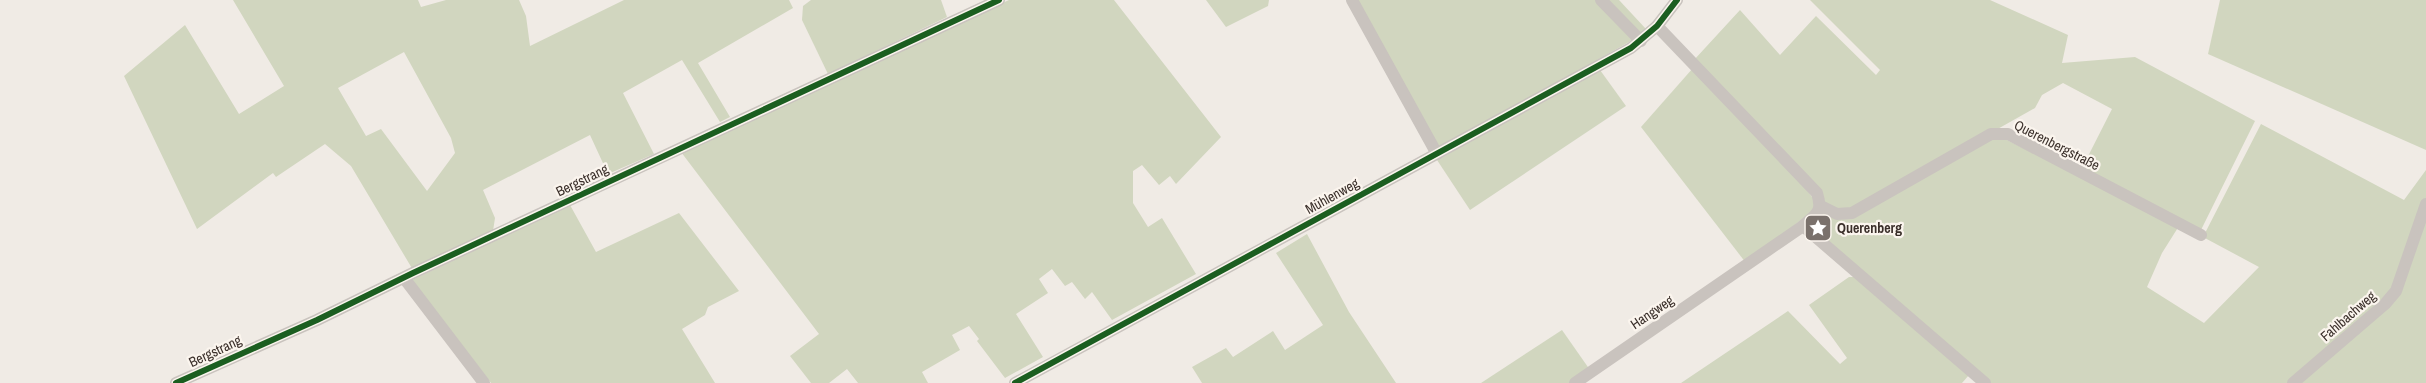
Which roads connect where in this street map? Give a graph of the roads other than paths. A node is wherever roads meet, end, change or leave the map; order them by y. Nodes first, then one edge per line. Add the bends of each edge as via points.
1 (999, 0) edge
2 (1352, 0) edge
3 (1601, 0) edge
4 (1677, 0) edge
5 (1657, 26) junction
6 (1641, 41) junction
7 (1436, 154) junction
8 (2426, 204) edge
9 (1821, 206) junction
10 (1803, 226) junction
11 (2201, 235) dead end
12 (404, 278) junction
13 (176, 383) edge
14 (484, 383) edge
15 (1015, 383) edge
16 (1575, 383) edge
17 (1985, 383) edge
18 (2294, 383) edge

1 - 12 street, Bergstrang
2 - 7 street
3 - 6 street
4 - 5 street
5 - 6 street, Mühlenweg
5 - 9 street via 1817,193
6 - 7 street, Mühlenweg
7 - 15 street, Mühlenweg
8 - 18 street, Fahlbachweg via 2396,291
9 - 10 street via 1819,212
9 - 11 street, Querenbergstraße via 1836,214 1852,213 1991,134 1999,133 2008,134
10 - 16 street, Hangweg
10 - 17 street
12 - 13 street, Bergstrang
12 - 14 street

